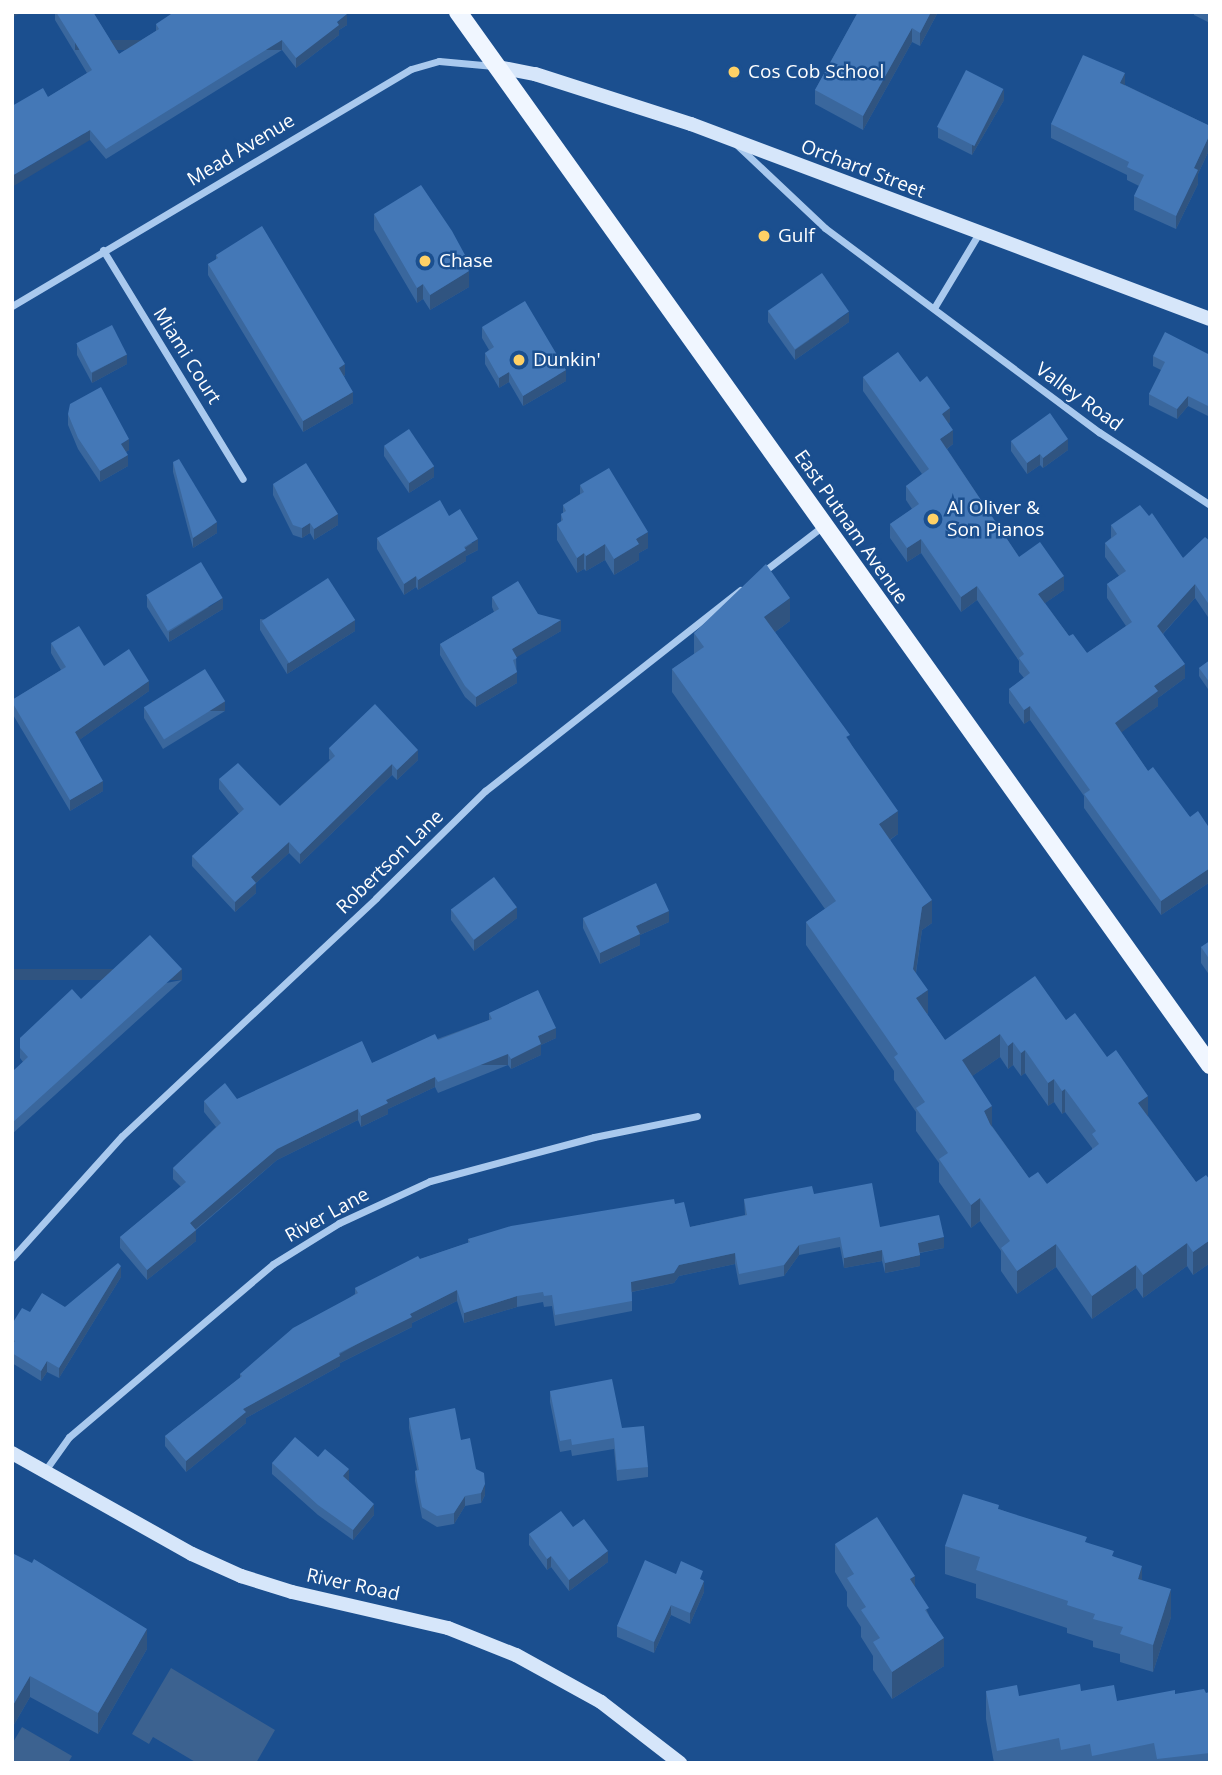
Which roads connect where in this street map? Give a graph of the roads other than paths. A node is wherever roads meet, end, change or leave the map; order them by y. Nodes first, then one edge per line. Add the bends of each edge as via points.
1 (458, 12) edge
2 (498, 67) junction
3 (731, 140) junction
4 (979, 233) junction
5 (103, 250) junction
6 (12, 306) edge
7 (934, 308) junction
8 (1210, 319) edge
9 (243, 479) dead end
10 (1210, 505) edge
11 (824, 525) junction
12 (757, 576) edge
13 (746, 584) edge
14 (1210, 1066) edge
15 (698, 1116) dead end
16 (12, 1258) edge
17 (12, 1453) edge
18 (44, 1472) junction
19 (680, 1763) edge

1 - 2 main road, East Putnam Avenue
2 - 3 main road, Orchard Street via 624,101
2 - 5 street, Mead Avenue via 439,61 411,69
2 - 11 main road, East Putnam Avenue
3 - 4 main road, Orchard Street
3 - 7 street, Valley Road via 825,228
4 - 7 street
4 - 8 main road, Orchard Street
5 - 6 street, Mead Avenue
5 - 9 street, Miami Court
7 - 10 street, Valley Road via 1099,432
11 - 12 street
11 - 14 main road, East Putnam Avenue
13 - 16 street, Robertson Lane via 485,791 122,1136
15 - 18 street, River Lane via 594,1137 430,1181 339,1223 273,1264 69,1437
17 - 18 main road, River Road
18 - 19 main road, River Road via 241,1576 448,1628 516,1655 601,1702

